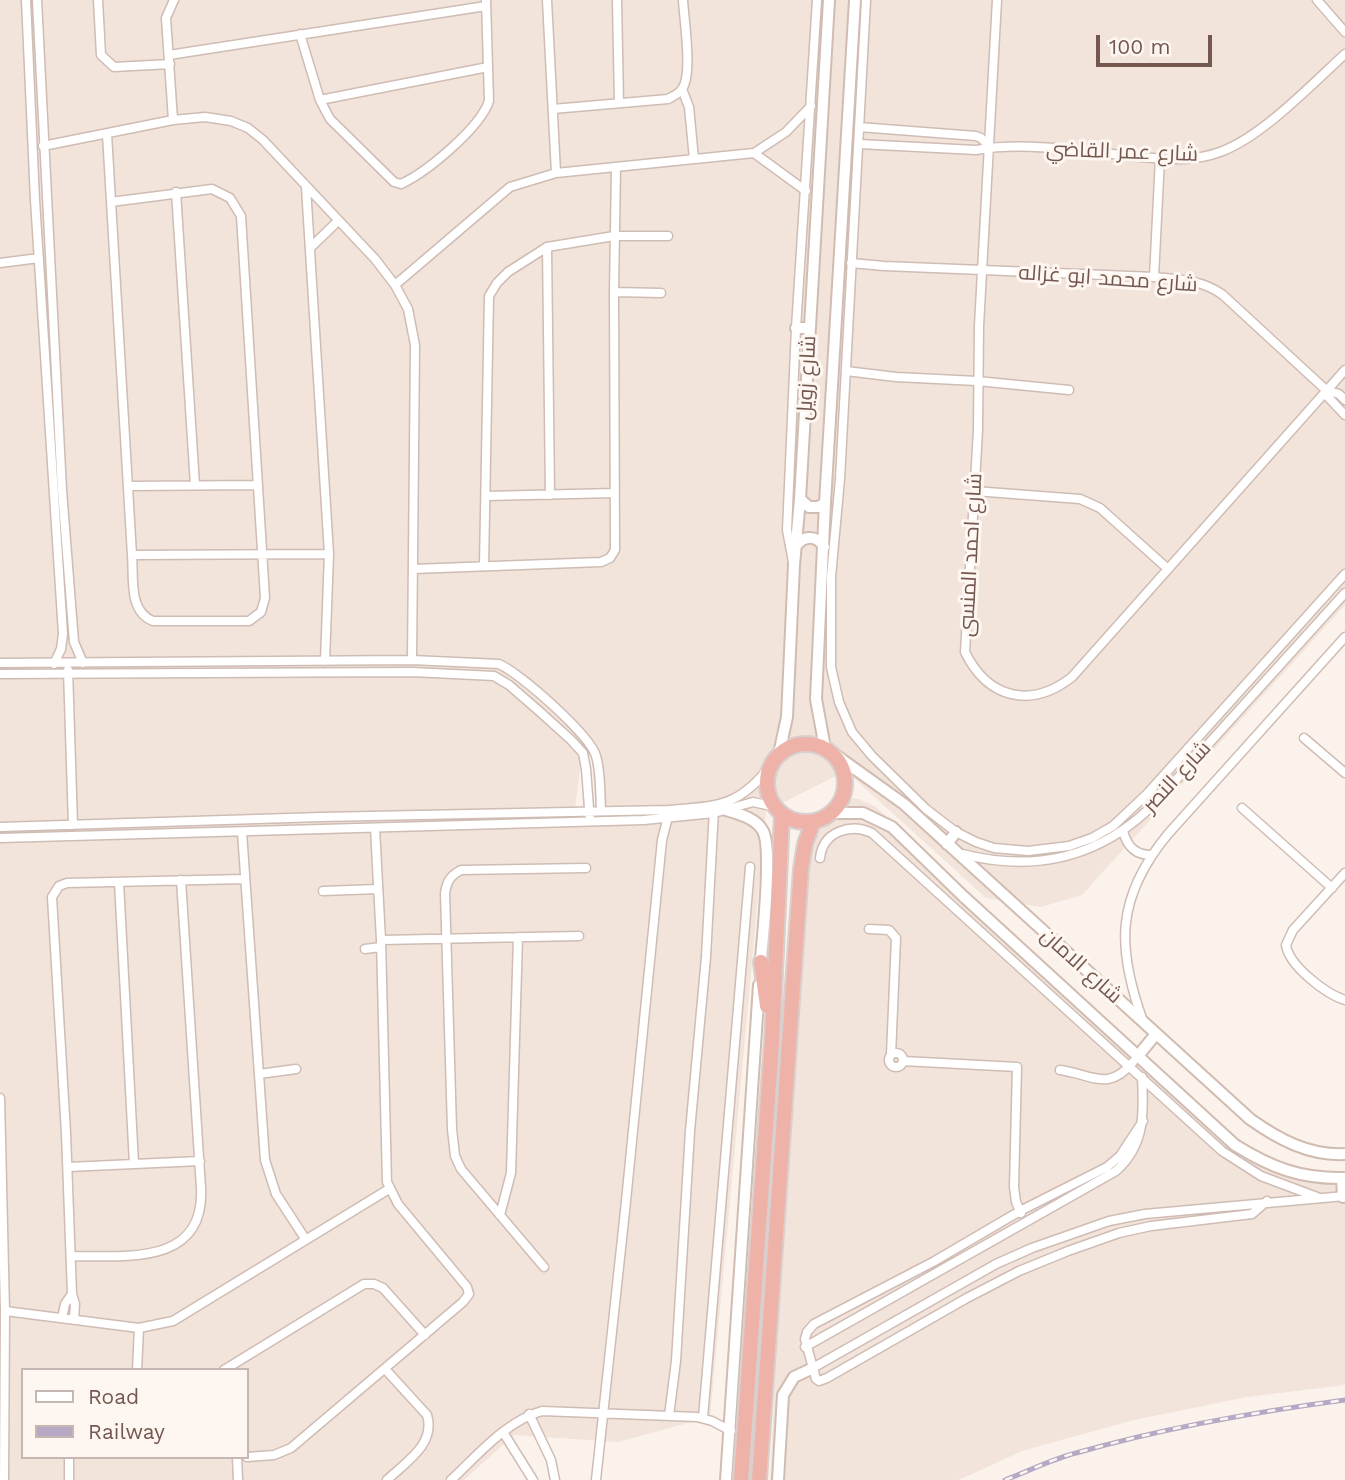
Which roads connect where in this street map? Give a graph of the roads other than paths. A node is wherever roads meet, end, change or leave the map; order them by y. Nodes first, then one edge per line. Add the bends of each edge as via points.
1 (26, 0) edge
2 (37, 0) edge
3 (98, 0) edge
4 (174, 0) edge
5 (547, 0) edge
6 (617, 0) edge
7 (683, 0) edge
8 (817, 0) edge
9 (829, 0) edge
10 (855, 0) edge
11 (866, 0) edge
12 (997, 0) edge
13 (1317, 0) edge
14 (486, 3) edge
15 (1345, 32) edge
16 (300, 34) junction
17 (1345, 54) edge
18 (169, 60) junction
19 (488, 67) junction
20 (682, 89) junction
21 (320, 100) junction
22 (618, 103) junction
23 (811, 106) junction
24 (553, 109) junction
25 (173, 120) junction
26 (859, 127) junction
27 (107, 134) junction
28 (859, 144) junction
29 (43, 146) junction
30 (989, 146) junction
31 (754, 153) junction
32 (1160, 158) junction
33 (694, 159) junction
34 (617, 167) junction
35 (556, 173) junction
36 (306, 187) junction
37 (806, 191) junction
38 (176, 192) junction
39 (45, 199) junction
40 (35, 200) junction
41 (111, 202) junction
42 (847, 218) junction
43 (338, 221) junction
44 (614, 236) junction
45 (668, 236) dead end
46 (547, 247) junction
47 (310, 248) junction
48 (39, 258) junction
49 (0, 262) edge
50 (851, 262) junction
51 (983, 271) junction
52 (1154, 277) junction
53 (395, 285) junction
54 (614, 292) junction
55 (661, 293) dead end
56 (42, 317) junction
57 (53, 317) junction
58 (796, 328) junction
59 (810, 328) junction
60 (1345, 370) edge
61 (846, 371) junction
62 (977, 381) junction
63 (1069, 390) dead end
64 (1326, 390) junction
65 (1345, 400) edge
66 (1345, 415) edge
67 (195, 485) junction
68 (258, 485) junction
69 (128, 486) junction
70 (974, 491) junction
71 (615, 493) junction
72 (550, 495) junction
73 (486, 496) junction
74 (800, 499) junction
75 (825, 503) junction
76 (796, 547) junction
77 (824, 547) junction
78 (328, 554) junction
79 (132, 555) junction
80 (262, 555) junction
81 (794, 565) junction
82 (484, 566) junction
83 (413, 569) junction
84 (1168, 569) junction
85 (1345, 574) edge
86 (1345, 593) edge
87 (63, 634) junction
88 (73, 634) junction
89 (1345, 637) edge
90 (1284, 642) junction
91 (1293, 649) junction
92 (412, 660) junction
93 (325, 661) junction
94 (204, 662) junction
95 (0, 663) edge
96 (68, 663) junction
97 (83, 663) junction
98 (54, 664) junction
99 (0, 674) edge
100 (204, 674) junction
101 (68, 675) junction
102 (547, 702) junction
103 (539, 711) junction
104 (1304, 738) dead end
105 (828, 749) junction
106 (775, 760) junction
107 (1345, 773) edge
108 (1242, 808) dead end
109 (590, 810) junction
110 (601, 810) junction
111 (714, 810) junction
112 (726, 810) junction
113 (644, 811) junction
114 (779, 811) junction
115 (832, 813) junction
116 (668, 814) junction
117 (321, 817) junction
118 (644, 820) junction
119 (590, 821) junction
120 (813, 822) junction
121 (73, 825) junction
122 (0, 827) edge
123 (375, 828) junction
124 (321, 829) junction
125 (1123, 831) junction
126 (242, 832) junction
127 (956, 832) junction
128 (0, 838) edge
129 (947, 845) junction
130 (957, 853) junction
131 (1151, 855) junction
132 (820, 858) dead end
133 (750, 867) dead end
134 (586, 868) dead end
135 (1345, 873) edge
136 (244, 879) junction
137 (181, 880) junction
138 (119, 882) junction
139 (1332, 888) junction
140 (378, 889) junction
141 (323, 891) dead end
142 (869, 929) dead end
143 (579, 936) dead end
144 (518, 937) junction
145 (447, 939) junction
146 (381, 944) junction
147 (365, 949) dead end
148 (761, 962) junction
149 (1345, 1000) edge
150 (1144, 1023) junction
151 (1156, 1034) junction
152 (772, 1041) junction
153 (1133, 1061) junction
154 (296, 1069) dead end
155 (1060, 1070) dead end
156 (259, 1074) junction
157 (1142, 1077) junction
158 (0, 1098) edge
159 (1143, 1121) junction
160 (1345, 1154) edge
161 (200, 1161) junction
162 (134, 1164) junction
163 (68, 1167) junction
164 (1344, 1178) edge
165 (389, 1189) junction
166 (1317, 1197) junction
167 (1344, 1197) edge
168 (1267, 1201) junction
169 (1020, 1211) junction
170 (500, 1214) junction
171 (1115, 1219) junction
172 (1025, 1222) junction
173 (1119, 1233) junction
174 (306, 1240) junction
175 (1041, 1245) junction
176 (2, 1248) edge
177 (71, 1256) junction
178 (1046, 1260) junction
179 (544, 1267) dead end
180 (72, 1294) junction
181 (5, 1311) junction
182 (62, 1318) junction
183 (74, 1320) junction
184 (139, 1328) junction
185 (425, 1335) junction
186 (806, 1347) junction
187 (137, 1368) edge
188 (226, 1368) edge
189 (385, 1368) junction
190 (811, 1368) junction
191 (2, 1413) edge
192 (604, 1414) junction
193 (529, 1415) junction
194 (668, 1416) junction
195 (703, 1418) junction
196 (731, 1431) junction
197 (503, 1432) junction
198 (248, 1457) edge
199 (69, 1459) edge
200 (237, 1459) edge
201 (4, 1480) edge
202 (69, 1480) edge
203 (238, 1480) edge
204 (387, 1480) edge
205 (451, 1480) edge
206 (533, 1480) edge
207 (555, 1480) edge
208 (596, 1480) edge
209 (726, 1480) edge
210 (741, 1480) edge
211 (759, 1480) edge
212 (778, 1480) edge

1 - 40 street
2 - 29 street
3 - 18 street via 102,55 107,62 114,66
4 - 18 street via 166,18
5 - 24 street
6 - 22 street
7 - 20 street via 687,73
8 - 23 street
9 - 59 street, شارع زويل
10 - 42 street, شارع زويل
11 - 26 street
12 - 30 street, شارع احمد المنسى
13 - 15 street
14 - 16 street
14 - 19 street
16 - 18 street
16 - 21 street
17 - 32 street, شارع عمر القاضي via 1251,136 1194,160
18 - 25 street
19 - 21 street
19 - 21 street via 489,101 482,117 429,167 401,184 341,132
20 - 22 street via 668,99
20 - 33 street via 689,107
22 - 24 street
23 - 31 street via 786,132
23 - 37 street
24 - 35 street
25 - 27 street
25 - 36 street via 214,117 240,124 263,139
26 - 28 street
26 - 30 street, شارع عمر القاضي via 976,136
27 - 29 street
27 - 41 street
28 - 30 street, شارع عمر القاضي via 976,150
28 - 42 street
29 - 39 street
30 - 32 street, شارع عمر القاضي
30 - 51 street, شارع احمد المنسى
31 - 33 street
31 - 37 street
32 - 52 street
33 - 34 street
34 - 35 street
34 - 44 street
35 - 53 street via 504,190
36 - 43 street
36 - 47 street
37 - 58 street
38 - 41 street
38 - 67 street
38 - 68 street via 222,192 241,216
39 - 40 street
39 - 57 street
40 - 48 street
41 - 69 street
42 - 50 street
42 - 75 street, شارع زويل
43 - 47 street
43 - 53 street
44 - 45 street
44 - 46 street
44 - 54 street
46 - 72 street
46 - 73 street via 508,272 489,296
47 - 78 street
48 - 49 street
48 - 56 street
50 - 51 street, شارع محمد ابو غزاله
50 - 61 street
51 - 52 street, شارع محمد ابو غزاله
51 - 62 street, شارع احمد المنسى
52 - 64 street, شارع محمد ابو غزاله via 1194,282 1220,292
53 - 83 street via 408,309 415,345
54 - 55 street
54 - 71 street
56 - 57 street
56 - 87 street
57 - 88 street
58 - 59 street
58 - 81 street via 787,530
59 - 74 street, شارع زويل
60 - 64 street, شارع احمد المنسى
61 - 62 street
61 - 127 street via 831,577 834,686 852,732
62 - 63 street
62 - 70 street, شارع احمد المنسى
64 - 65 street, شارع محمد ابو غزاله
64 - 66 street, شارع محمد ابو غزاله
64 - 84 street, شارع احمد المنسى
67 - 68 street
67 - 69 street
68 - 80 street
69 - 79 street
70 - 84 street via 1091,503
70 - 84 street, شارع احمد المنسى via 965,652 982,679 1001,691 1027,696 1059,687
71 - 72 street
71 - 82 street via 615,550 606,561
72 - 73 street
73 - 82 street
74 - 75 street via 809,507
74 - 76 street, شارع زويل
75 - 77 street, شارع زويل
76 - 77 street via 810,537
76 - 81 street, شارع زويل
77 - 105 street, شارع زويل via 816,699
78 - 80 street
78 - 93 street
79 - 80 street
79 - 80 street via 135,604 145,618 242,622 256,617 264,605
81 - 106 street, شارع زويل via 787,718
82 - 83 street
83 - 92 street
85 - 90 street
86 - 91 street, شارع النصر
87 - 88 street
87 - 98 street
88 - 97 street
89 - 131 street, شارع النصر
90 - 91 street
90 - 127 street via 1147,794 1093,838 1053,849 1019,851 985,845
91 - 125 street, شارع النصر via 1156,802
92 - 93 street
92 - 102 street via 499,664
93 - 94 street
94 - 97 street
94 - 100 street
95 - 98 street
96 - 97 street
96 - 98 street
96 - 101 street
99 - 101 street
100 - 101 street
100 - 103 street via 486,675 502,680
101 - 121 street
102 - 103 street
102 - 110 street via 593,748
103 - 109 street via 583,753
104 - 107 street
105 - 106 highway via 805,743 791,746
105 - 115 highway via 842,764 846,781 842,799
105 - 129 street, شارع الامان via 889,792
106 - 111 street via 754,787
106 - 114 highway via 767,787
108 - 139 street
109 - 110 street
109 - 117 street
109 - 119 street
110 - 113 street
111 - 112 street
111 - 116 street
111 - 194 street via 676,1361
112 - 114 street via 753,802
112 - 148 street via 759,825 765,837
113 - 116 street
113 - 118 street
114 - 120 highway via 797,821
114 - 152 highway
115 - 120 highway
115 - 153 street, شارع الامان via 863,813 892,827
116 - 118 street
116 - 192 street
117 - 121 street
117 - 124 street
118 - 119 street
119 - 123 street
120 - 211 highway via 801,869
121 - 122 street
123 - 124 street
123 - 140 street
124 - 126 street
125 - 130 street, شارع النصر via 1096,846 1048,860 1013,863
125 - 131 street via 1132,849
126 - 128 street
126 - 136 street
127 - 129 street
129 - 130 street, شارع الامان
130 - 150 street, شارع الامان
131 - 150 street, شارع النصر via 1130,901 1124,947
132 - 153 street via 823,845 838,832 857,828 872,833
133 - 195 street
134 - 145 street via 461,870 446,883
135 - 139 street
136 - 137 street
136 - 156 street
137 - 138 street
137 - 161 street
138 - 162 street
138 - 163 street via 67,883 52,897
139 - 149 street via 1293,930 1286,945 1293,960 1319,986
140 - 141 street
140 - 146 street
142 - 169 street via 889,930 896,938 892,1066 903,1061 1017,1067 1014,1187
143 - 144 street
144 - 145 street
144 - 170 street via 511,1173
145 - 146 street
145 - 170 street via 452,1143 461,1169
146 - 147 street
146 - 165 street
148 - 152 highway
148 - 196 street
150 - 151 street, شارع الامان
151 - 153 street
151 - 160 street, شارع الامان via 1267,1131 1287,1143
152 - 210 highway
153 - 155 street via 1111,1080
153 - 157 street
153 - 164 street, شارع الامان via 1235,1146 1263,1163 1292,1173
154 - 156 street
156 - 174 street via 267,1171
157 - 159 street
157 - 166 street via 1231,1159
158 - 176 street
159 - 169 street via 1116,1161
159 - 172 street via 1133,1153 1116,1171
161 - 162 street
161 - 177 street via 201,1212 182,1241 143,1255
162 - 163 street
163 - 177 street
164 - 167 street
165 - 174 street
165 - 185 street via 469,1291 463,1302
166 - 167 street
166 - 168 street
168 - 171 street
168 - 173 street via 1247,1215
169 - 172 street
169 - 186 street via 819,1321 807,1332
170 - 179 street
171 - 173 street
171 - 175 street
172 - 186 street
173 - 178 street
174 - 184 street via 189,1313
175 - 178 street
175 - 190 street via 979,1273
176 - 181 street
177 - 180 street
178 - 190 street via 967,1298 827,1378 819,1381
180 - 182 street
180 - 183 street
181 - 182 street
181 - 191 street
182 - 183 street
183 - 184 street
184 - 187 street
185 - 188 street via 383,1288 364,1284
185 - 189 street
186 - 190 street
189 - 198 street via 291,1448
189 - 204 street via 430,1424 425,1443
190 - 212 street via 794,1377 783,1395
191 - 201 street
192 - 193 street via 542,1411
192 - 194 street
192 - 208 street
193 - 197 street
193 - 207 street via 551,1460
194 - 195 street
195 - 196 street
196 - 209 street
197 - 205 street
197 - 206 street
199 - 202 street
200 - 203 street

